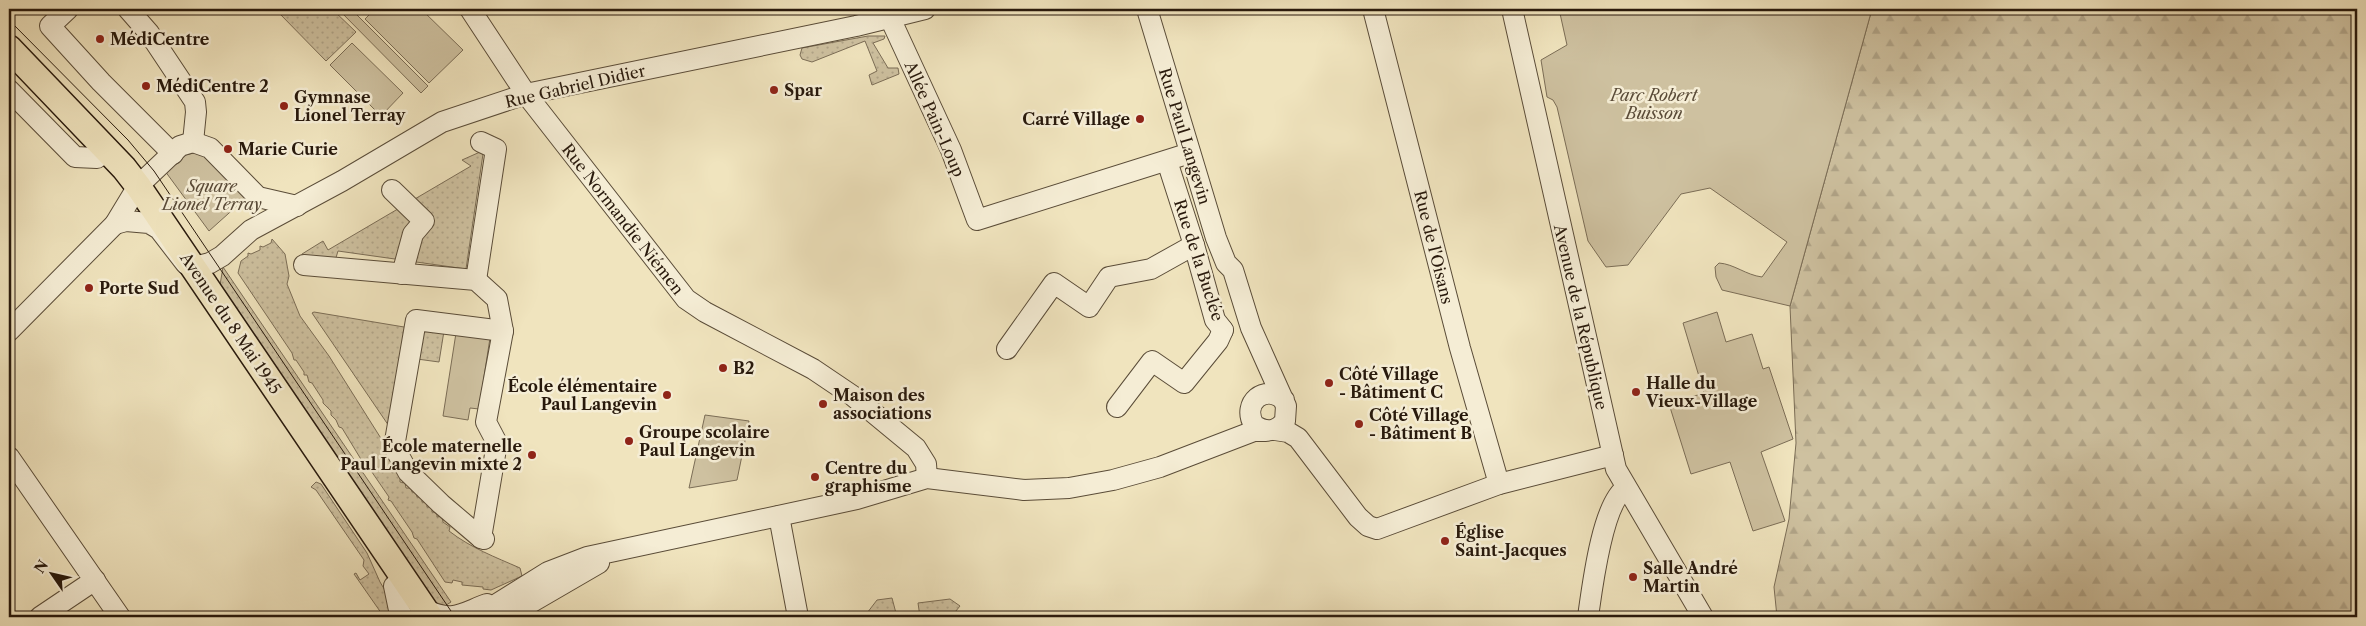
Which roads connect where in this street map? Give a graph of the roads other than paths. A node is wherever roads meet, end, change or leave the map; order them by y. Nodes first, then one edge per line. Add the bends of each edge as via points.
1 (68, 9) edge
2 (128, 9) edge
3 (470, 9) edge
4 (925, 9) edge
5 (1147, 9) edge
6 (1373, 9) edge
7 (1512, 9) edge
8 (890, 18) junction
9 (9, 48) edge
10 (9, 62) edge
11 (9, 90) edge
12 (526, 94) junction
13 (193, 142) junction
14 (481, 142) dead end
15 (1190, 153) junction
16 (173, 154) junction
17 (97, 158) junction
18 (1166, 161) junction
19 (392, 190) dead end
20 (134, 193) junction
21 (258, 197) junction
22 (297, 206) junction
23 (149, 223) junction
24 (115, 224) junction
25 (251, 230) junction
26 (1194, 245) junction
27 (222, 256) junction
28 (304, 265) dead end
29 (194, 267) junction
30 (402, 274) junction
31 (476, 280) junction
32 (233, 325) junction
33 (1237, 328) junction
34 (9, 330) edge
35 (503, 331) junction
36 (1007, 349) dead end
37 (1253, 401) junction
38 (1285, 403) junction
39 (1117, 407) dead end
40 (1270, 430) junction
41 (1200, 451) junction
42 (1310, 452) junction
43 (1613, 455) junction
44 (9, 458) edge
45 (927, 478) junction
46 (1499, 484) junction
47 (1626, 488) junction
48 (778, 516) junction
49 (625, 549) junction
50 (95, 580) junction
51 (511, 601) edge
52 (418, 616) edge
53 (40, 617) edge
54 (120, 617) edge
55 (476, 617) edge
56 (496, 617) edge
57 (798, 617) edge
58 (1588, 617) edge
59 (1703, 617) edge

1 - 16 street via 50,26
2 - 13 street via 149,33 195,102
3 - 12 street, Rue Normandie Niémen
4 - 8 street, Rue Gabriel Didier
5 - 15 street, Rue Paul Langevin
6 - 46 street, Rue de l'Oisans via 1460,348
7 - 43 street, Avenue de la République
8 - 12 street, Rue Gabriel Didier
8 - 18 street, Allée Pain-Loup via 951,150 977,220
9 - 20 main road, Avenue du 8 Mai 1945 via 124,168
10 - 17 main road, Avenue du 8 Mai 1945
11 - 17 street via 75,157
12 - 22 street, Rue Gabriel Didier via 442,122
12 - 45 street, Rue Normandie Niémen via 686,299 813,369 853,396 916,448 926,464
13 - 16 street via 180,146
13 - 21 street via 210,148
14 - 31 street via 496,149
15 - 18 street
15 - 33 street, Rue Paul Langevin via 1226,263 1224,277
16 - 20 street
17 - 20 main road, Avenue du 8 Mai 1945
18 - 26 street, Rue de la Buclée
19 - 30 street via 424,221 413,234
20 - 23 main road, Avenue du 8 Mai 1945
20 - 24 street
20 - 29 main road, Avenue du 8 Mai 1945
21 - 22 street
21 - 25 street via 260,212
22 - 25 street, Rue Gabriel Didier
23 - 24 street via 126,221
23 - 29 street via 159,229 186,264
23 - 52 main road, Avenue du 8 Mai 1945 via 153,234 394,586
24 - 34 street
25 - 27 street
26 - 33 street, Rue de la Buclée via 1215,320
26 - 36 street via 1151,269 1109,277 1089,307 1054,283
27 - 29 street
27 - 32 street via 214,279 215,291
28 - 30 street
29 - 32 main road, Avenue du 8 Mai 1945
30 - 31 street
31 - 35 street via 497,299
32 - 52 main road, Avenue du 8 Mai 1945
33 - 37 street, Rue Paul Langevin via 1258,372
33 - 38 street, Rue Paul Langevin
33 - 39 street via 1218,341 1184,383 1152,361
35 - 35 street via 416,320 394,447 408,472 482,539 497,443 486,422
37 - 38 street via 1261,394 1274,394
37 - 40 street via 1250,419 1260,429
37 - 41 street via 1226,432
38 - 40 street via 1285,420
38 - 42 street, Rue Paul Langevin
40 - 41 street via 1254,431
40 - 42 street via 1288,432
41 - 45 street via 1160,468 1069,488 1024,490
42 - 46 street via 1358,517 1377,529
43 - 46 street
43 - 47 street, Avenue de la République
44 - 50 street
45 - 48 street via 857,499
47 - 58 street via 1616,497 1610,513 1594,576
47 - 59 street, Avenue de la République
48 - 49 street
48 - 57 street
49 - 51 street via 537,598
49 - 51 street via 587,557 548,572
50 - 53 street
50 - 54 street
51 - 52 street via 462,616
51 - 55 street
51 - 56 street

